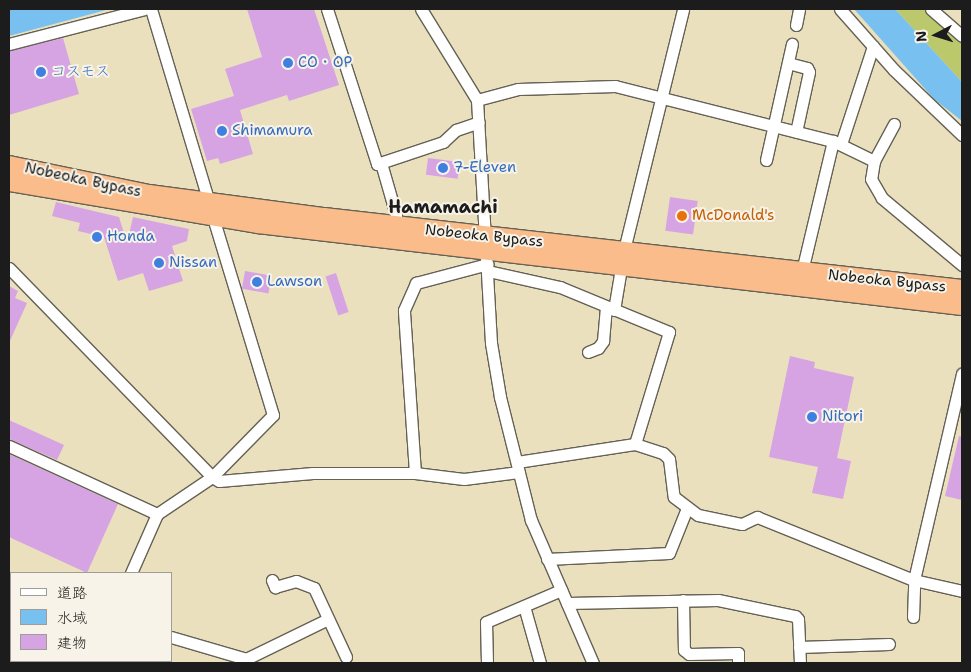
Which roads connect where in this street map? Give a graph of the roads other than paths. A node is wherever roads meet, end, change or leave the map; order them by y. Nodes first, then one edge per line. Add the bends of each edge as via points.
1 (144, 9) edge
2 (151, 9) edge
3 (327, 9) edge
4 (421, 9) edge
5 (683, 9) edge
6 (799, 9) edge
7 (840, 9) edge
8 (931, 9) edge
9 (796, 25) dead end
10 (962, 36) edge
11 (9, 44) edge
12 (792, 44) dead end
13 (873, 46) junction
14 (788, 64) junction
15 (662, 99) junction
16 (477, 100) junction
17 (479, 122) junction
18 (894, 124) dead end
19 (773, 127) junction
20 (796, 132) junction
21 (962, 135) edge
22 (837, 143) junction
23 (766, 160) dead end
24 (874, 161) junction
25 (381, 163) junction
26 (9, 165) edge
27 (9, 182) edge
28 (211, 209) junction
29 (394, 226) junction
30 (488, 256) junction
31 (624, 259) junction
32 (962, 265) edge
33 (9, 268) edge
34 (802, 271) junction
35 (962, 289) edge
36 (962, 306) edge
37 (610, 309) junction
38 (588, 352) dead end
39 (962, 374) edge
40 (635, 444) junction
41 (9, 446) edge
42 (518, 467) junction
43 (416, 473) junction
44 (212, 477) junction
45 (687, 508) junction
46 (157, 514) junction
47 (547, 558) junction
48 (131, 572) edge
49 (272, 580) dead end
50 (914, 580) junction
51 (561, 590) junction
52 (962, 591) edge
53 (683, 600) junction
54 (567, 603) junction
55 (524, 606) junction
56 (914, 617) dead end
57 (328, 619) junction
58 (172, 637) edge
59 (888, 644) dead end
60 (799, 647) junction
61 (346, 657) dead end
62 (488, 663) edge
63 (540, 663) edge
64 (593, 663) edge
65 (738, 663) edge
66 (800, 663) edge

1 - 11 street
2 - 28 street
3 - 25 street via 377,164
4 - 16 street
5 - 15 street
6 - 9 street
7 - 13 street
8 - 10 street
12 - 14 street
13 - 21 street via 925,102
13 - 22 street
14 - 19 street
14 - 20 street via 807,68 810,72
15 - 16 street via 615,86 518,89
15 - 19 street
15 - 31 street
16 - 17 street
17 - 25 street via 456,130 443,142
17 - 30 street
18 - 24 street
19 - 20 street
19 - 23 street
20 - 22 street
22 - 24 street
22 - 34 street
24 - 32 street via 871,179 882,198
25 - 29 street via 396,215
26 - 28 highway, Nobeoka Bypass
27 - 28 highway, Nobeoka Bypass
28 - 29 highway, Nobeoka Bypass
28 - 30 highway, Nobeoka Bypass
28 - 44 street via 273,415
29 - 30 highway, Nobeoka Bypass
30 - 31 highway, Nobeoka Bypass
30 - 37 street
30 - 42 street via 491,343 500,397
30 - 43 street via 416,283 404,310
31 - 34 highway, Nobeoka Bypass
31 - 36 highway, Nobeoka Bypass
31 - 37 street
33 - 44 street
34 - 35 highway, Nobeoka Bypass
37 - 38 street via 603,341 598,348
37 - 40 street via 669,332
39 - 50 street
40 - 42 street
40 - 45 street via 663,453 669,459 674,497
41 - 46 street
42 - 43 street via 464,479
42 - 47 street via 531,520
43 - 44 street via 313,473 219,482
44 - 46 street
45 - 47 street via 669,553
45 - 50 street via 698,515 742,524 757,516
46 - 48 street
47 - 51 street
49 - 57 street via 275,587 296,581 314,588
50 - 52 street
50 - 56 street
51 - 54 street
51 - 55 street
53 - 54 street
53 - 60 street via 718,600 795,616 798,619
53 - 65 street via 684,650 689,654 738,653
54 - 64 street
55 - 62 street via 486,622
55 - 63 street
57 - 58 street via 246,659
57 - 61 street
59 - 60 street
60 - 66 street

